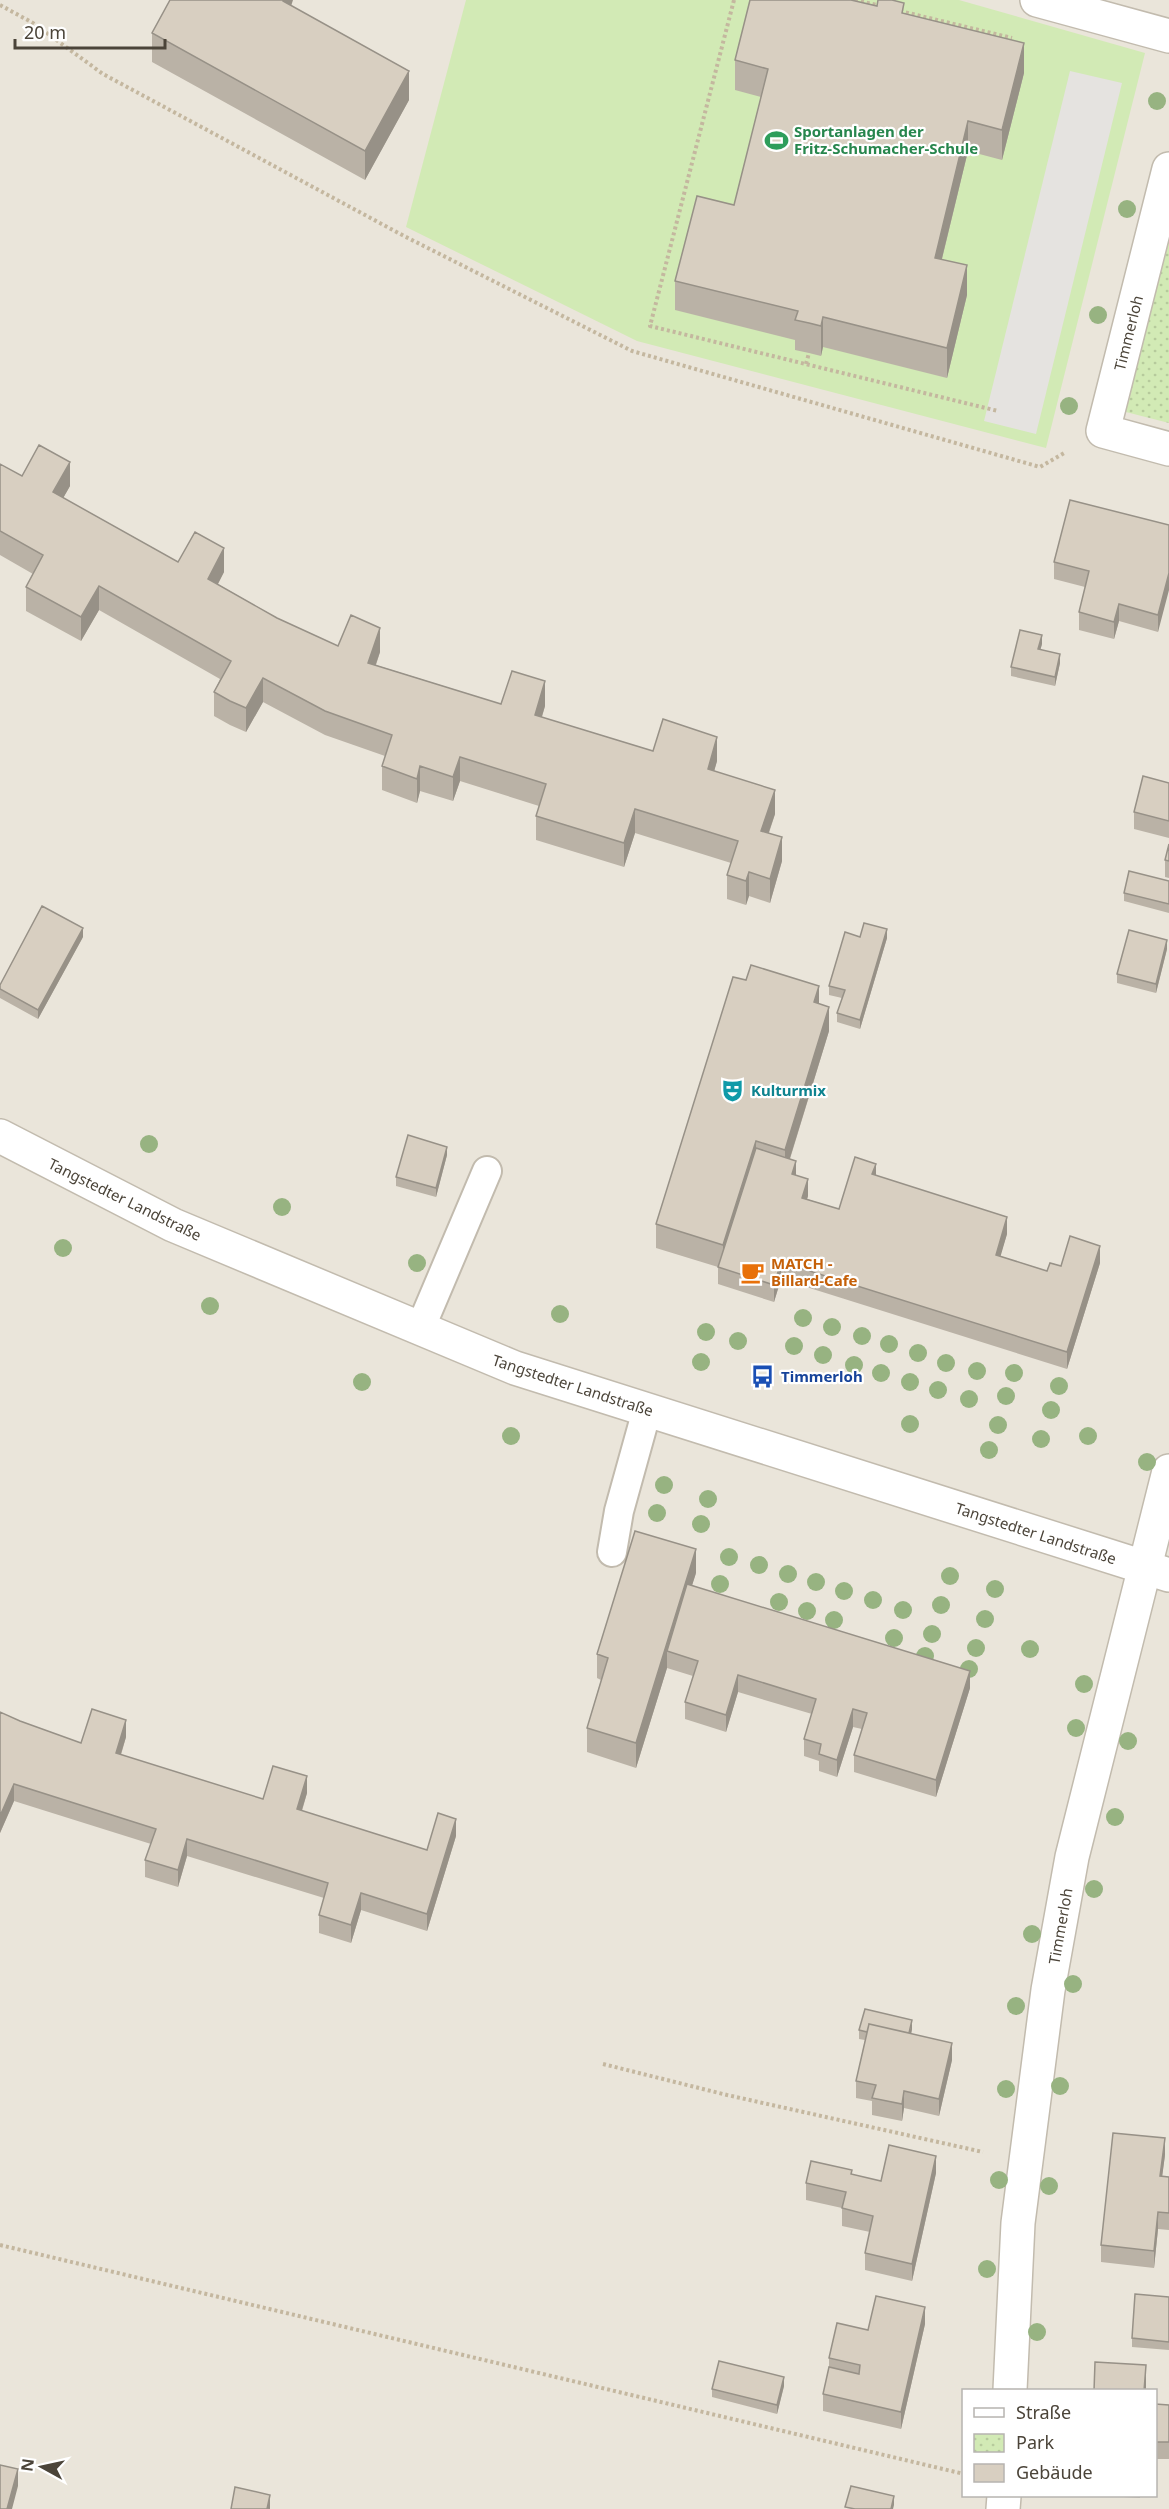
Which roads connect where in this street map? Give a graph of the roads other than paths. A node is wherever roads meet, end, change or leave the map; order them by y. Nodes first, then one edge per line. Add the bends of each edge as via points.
1 (1037, 0) edge
2 (1169, 36) edge
3 (1169, 170) edge
4 (1169, 448) edge
5 (0, 1136) edge
6 (487, 1171) dead end
7 (420, 1329) junction
8 (647, 1410) junction
9 (1169, 1471) edge
10 (612, 1552) dead end
11 (1156, 1571) edge
12 (1010, 2389) edge

1 - 2 street
3 - 4 street, Timmerloh via 1103,431
5 - 7 street, Tangstedter Landstraße via 173,1225
6 - 7 lane
7 - 8 street, Tangstedter Landstraße via 515,1368
8 - 10 lane via 619,1511
8 - 11 street, Tangstedter Landstraße
9 - 11 street, Timmerloh
11 - 12 street, Timmerloh via 1072,1857 1048,1990 1018,2223

